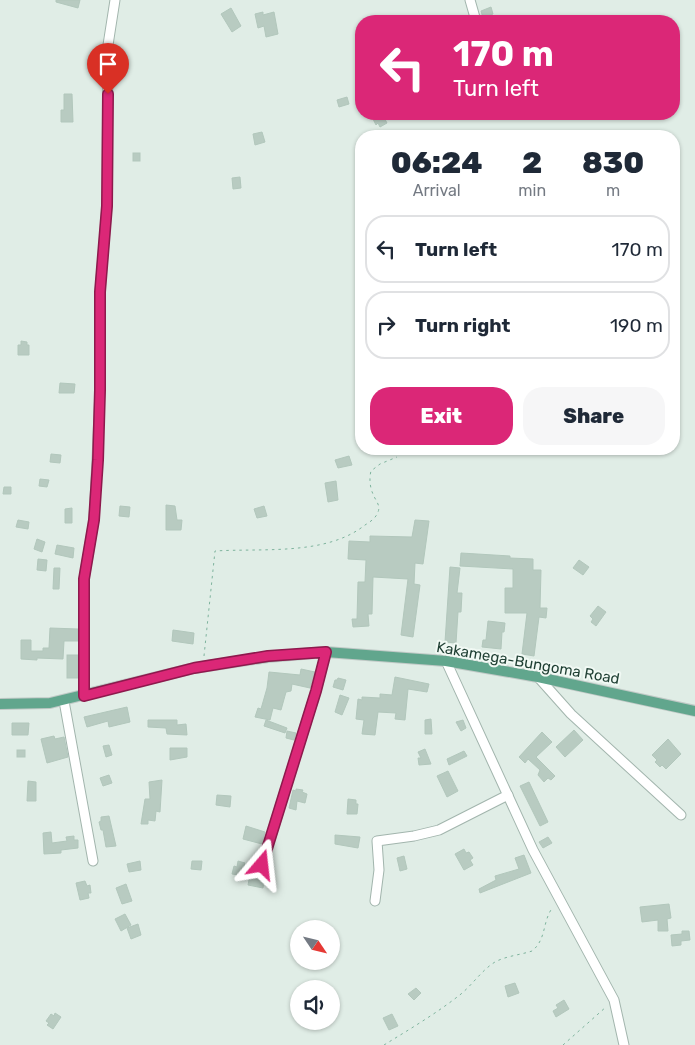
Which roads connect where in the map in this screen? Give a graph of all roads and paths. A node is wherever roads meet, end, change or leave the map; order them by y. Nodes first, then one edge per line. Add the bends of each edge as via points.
1 (115, 0) edge
2 (470, 0) edge
3 (474, 15) edge
4 (397, 457) dead end
5 (326, 652) junction
6 (446, 661) junction
7 (203, 667) junction
8 (538, 677) junction
9 (84, 696) junction
10 (64, 701) junction
11 (0, 704) edge
12 (695, 711) edge
13 (508, 795) junction
14 (681, 815) dead end
15 (93, 861) dead end
16 (262, 865) dead end
17 (560, 898) junction
18 (376, 901) dead end
19 (614, 1000) junction
20 (384, 1045) edge
21 (563, 1045) edge
22 (624, 1045) edge

1 - 9 street via 108,45 107,206 100,292 98,460 94,520 84,579
2 - 3 street
4 - 7 path via 371,471 372,493 379,511 359,530 315,545 216,551
5 - 6 main road, Kakamega-Bungoma Road
5 - 7 main road, Kakamega-Bungoma Road via 268,656
5 - 16 street
6 - 8 main road, Kakamega-Bungoma Road
6 - 13 street
7 - 9 main road, Kakamega-Bungoma Road
8 - 12 main road, Kakamega-Bungoma Road
8 - 14 street via 571,714
9 - 10 main road, Kakamega-Bungoma Road
10 - 11 main road, Kakamega-Bungoma Road
10 - 15 street
13 - 17 street
13 - 18 street via 439,830 377,841
17 - 19 street
17 - 20 path via 546,918 537,947 488,966 449,1003
19 - 21 path
19 - 22 street

